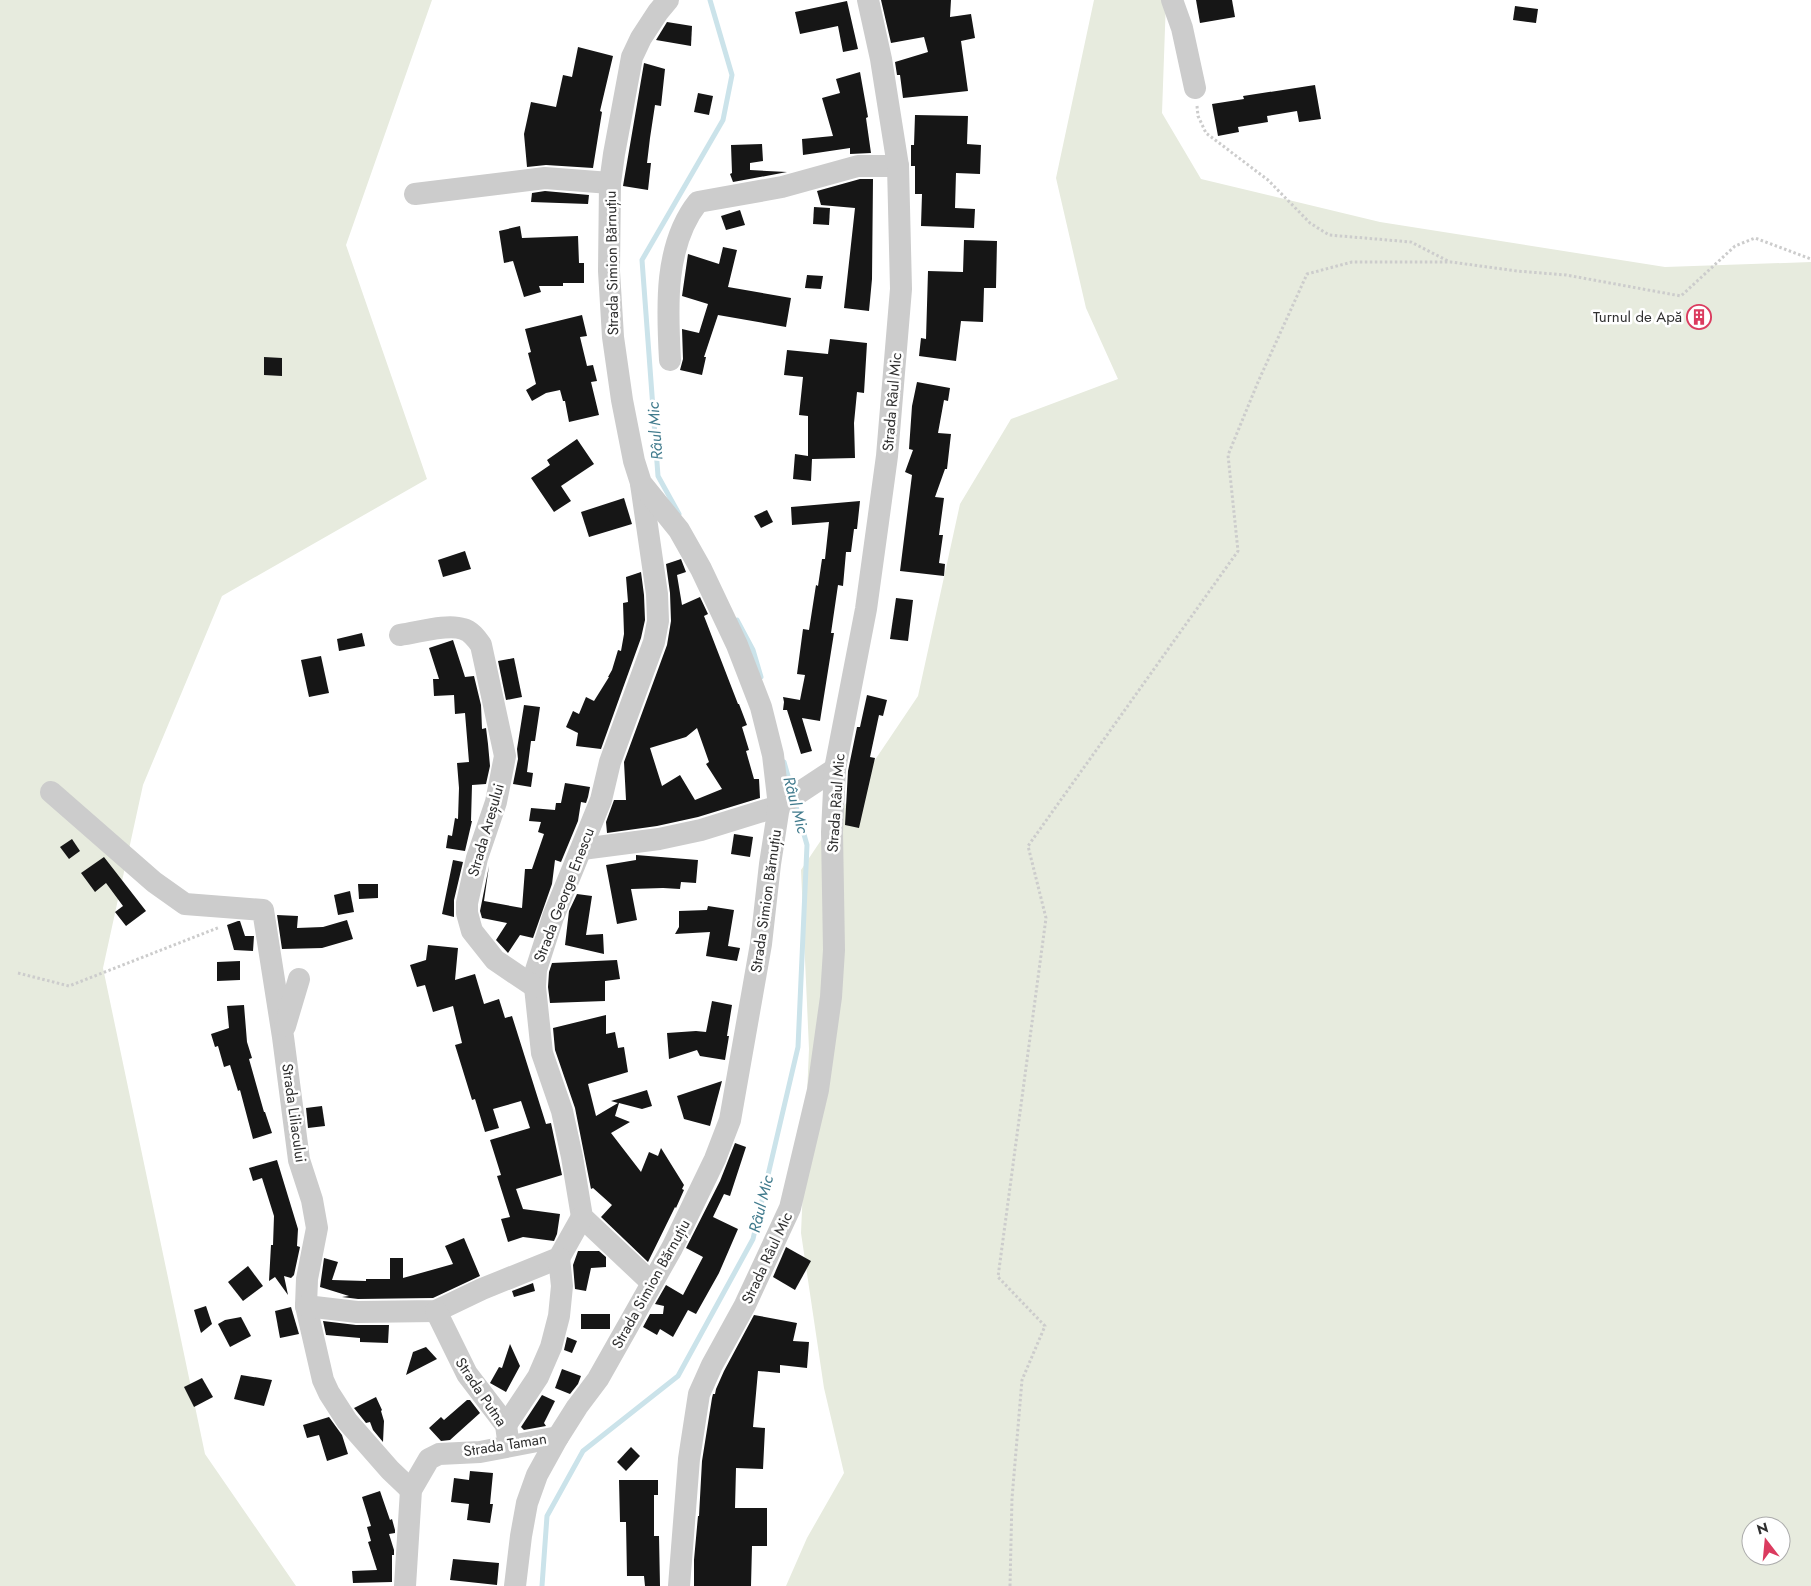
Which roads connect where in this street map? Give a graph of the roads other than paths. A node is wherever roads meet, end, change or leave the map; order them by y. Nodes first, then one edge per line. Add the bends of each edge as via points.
1 (668, 0) edge
2 (868, 0) edge
3 (1172, 0) edge
4 (1195, 88) road end
5 (898, 166) junction
6 (610, 183) junction
7 (415, 194) dead end
8 (670, 360) dead end
9 (641, 483) junction
10 (400, 636) dead end
11 (835, 769) junction
12 (51, 792) dead end
13 (784, 803) junction
14 (582, 849) junction
15 (299, 979) dead end
16 (535, 987) junction
17 (283, 1037) junction
18 (582, 1217) junction
19 (559, 1258) junction
20 (652, 1283) junction
21 (306, 1306) junction
22 (436, 1312) junction
23 (507, 1436) junction
24 (558, 1437) junction
25 (411, 1490) junction
26 (405, 1586) edge
27 (515, 1586) edge
28 (679, 1586) edge

1 - 6 street, Strada Simion Bărnuțiu via 640,38 632,57
2 - 5 street, Strada Râul Mic
3 - 4 street via 1182,28
5 - 8 street via 858,166 782,187 698,202 678,239 672,266 667,312
5 - 11 street, Strada Râul Mic via 901,289 887,456 866,610
6 - 7 street via 545,178
6 - 9 street, Strada Simion Bărnuțiu via 609,271 613,337 622,400
9 - 13 street, Strada Simion Bărnuțiu via 679,530 737,645 761,706
9 - 14 street, Strada George Enescu via 654,564 658,621 654,642
10 - 16 street, Strada Areșului via 452,627 473,634 481,644 505,756 496,802 477,858 467,913 472,931 495,960
11 - 13 street
11 - 28 street, Strada Râul Mic via 833,969 818,1090 790,1208 699,1394
12 - 17 street, Strada Liliacului via 176,899 185,904 263,910
13 - 14 street via 702,830 659,840
13 - 20 street, Strada Simion Bărnuțiu via 770,864 761,944 730,1120 690,1214
14 - 16 street, Strada George Enescu via 553,917 536,970
15 - 17 street
16 - 18 street, Strada George Enescu via 542,1053 562,1111
17 - 21 street, Strada Liliacului via 299,1160 317,1228 307,1279
18 - 19 street
18 - 20 street
19 - 22 street via 482,1289
19 - 23 street via 562,1286 560,1316 551,1347
20 - 24 street, Strada Simion Bărnuțiu via 598,1379
21 - 22 street via 357,1312
21 - 25 street, Strada Liliacului via 329,1393 347,1420
22 - 23 street, Strada Putna via 466,1374
23 - 24 street, Strada Taman
23 - 25 street, Strada Taman via 480,1452 439,1454 429,1459
24 - 27 street, Strada Simion Bărnuțiu via 537,1475 528,1502 520,1536
25 - 26 street

